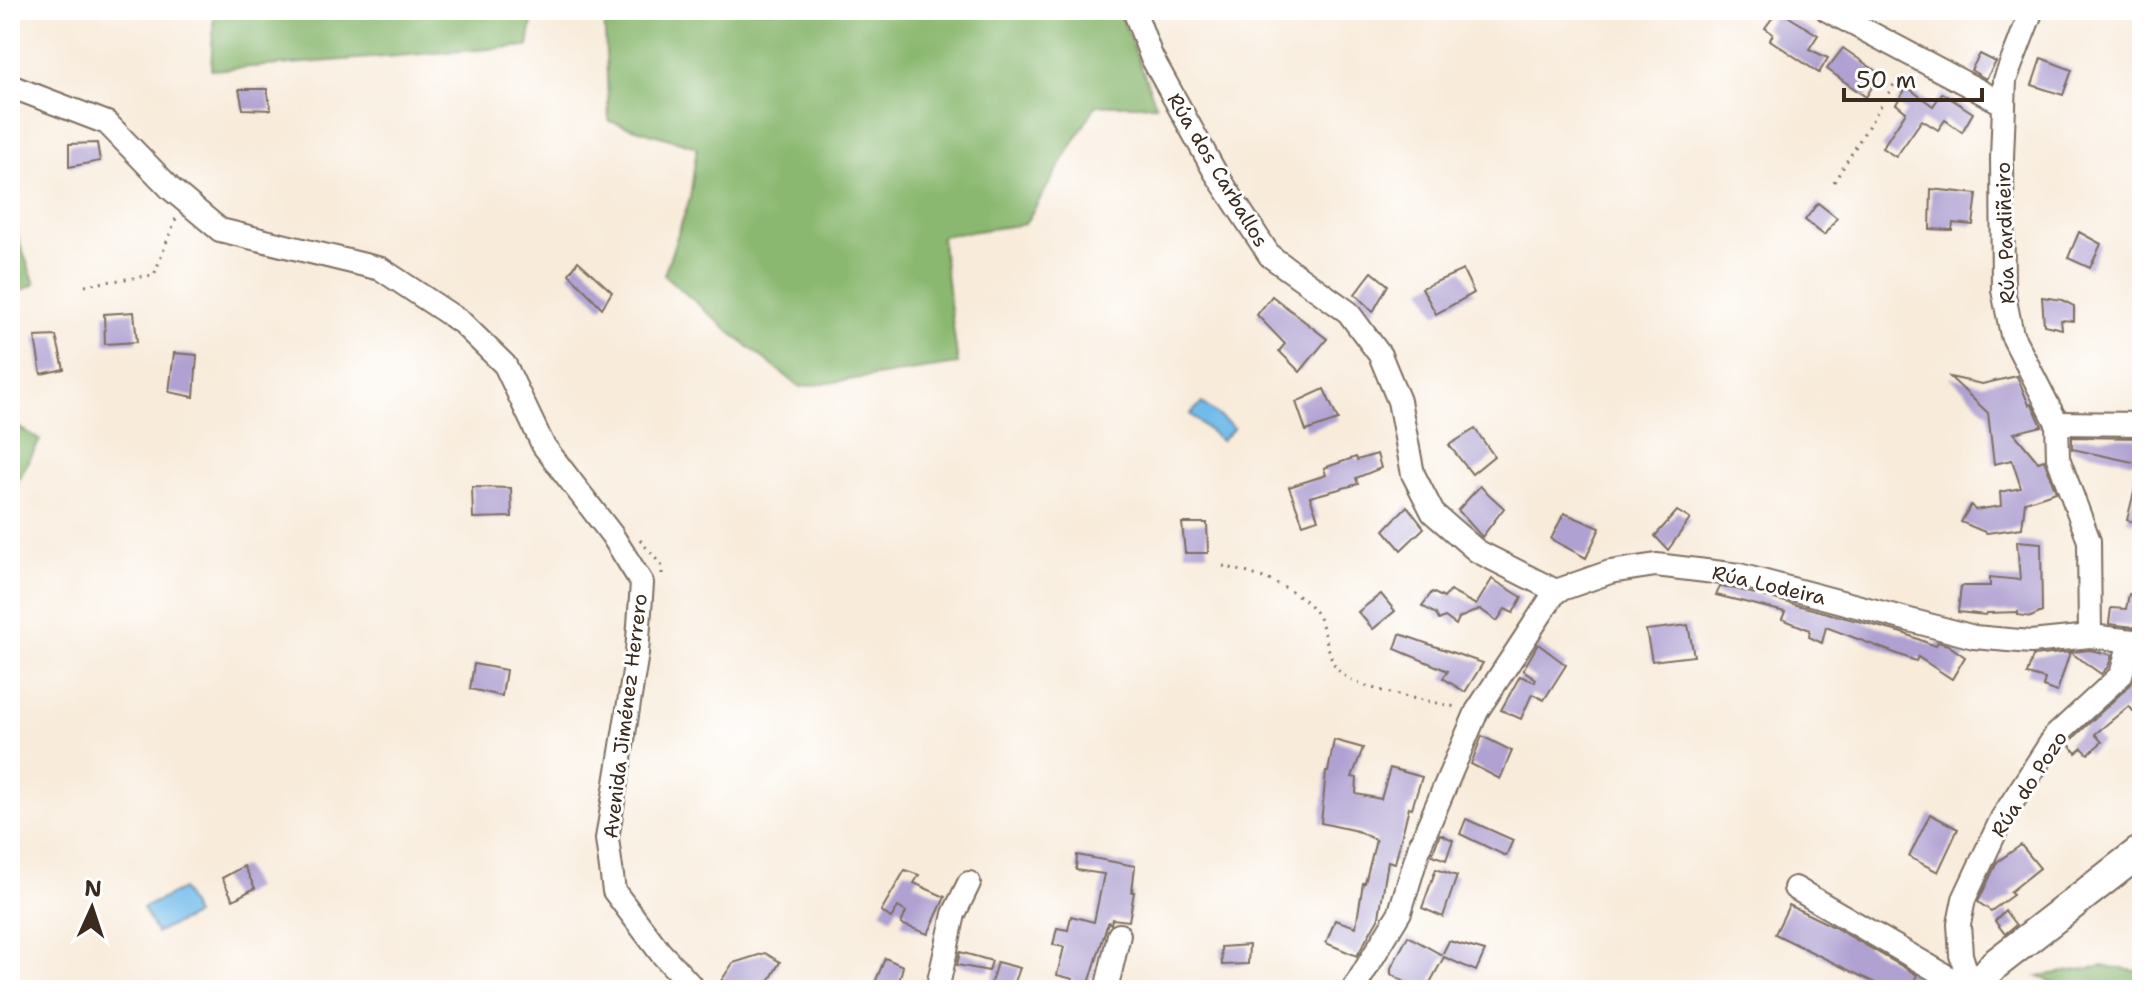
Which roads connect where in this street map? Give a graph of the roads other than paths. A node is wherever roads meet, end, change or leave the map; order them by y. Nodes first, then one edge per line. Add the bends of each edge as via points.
1 (1134, 10) edge
2 (1827, 10) edge
3 (2032, 10) edge
4 (10, 86) edge
5 (2004, 104) junction
6 (2057, 423) junction
7 (2142, 424) edge
8 (1556, 591) junction
9 (2090, 636) junction
10 (2136, 642) edge
11 (2142, 850) edge
12 (969, 883) dead end
13 (1795, 888) dead end
14 (1119, 935) dead end
15 (695, 990) edge
16 (937, 990) edge
17 (1106, 990) edge
18 (1353, 990) edge
19 (1972, 990) edge

1 - 8 street, Rúa dos Carballos via 1151,56 1215,172 1270,256 1348,312 1380,355 1399,401 1413,474 1433,513 1477,551
2 - 5 street
3 - 5 street, Rúa Pardiñeiro via 2005,80
4 - 15 street, Avenida Jiménez Herrero via 107,123 220,230 381,269 461,322 505,365 543,445 642,583 637,653 607,839 614,891
5 - 6 street, Rúa Pardiñeiro via 2003,290 2012,335
6 - 7 street
6 - 9 street, Rúa Pardiñeiro via 2058,458 2089,541
8 - 9 street, Rúa Lodeira via 1610,572 1656,565 1739,575 1974,637 2031,642
8 - 18 street via 1477,711 1420,845 1400,912
9 - 10 street, Rúa Lodeira
10 - 19 street, Rúa do Pozo via 2121,675 2055,736 2002,818 1964,899 1959,924 1961,955
11 - 19 street via 1994,965
12 - 16 street via 954,914
13 - 19 street
14 - 17 street

